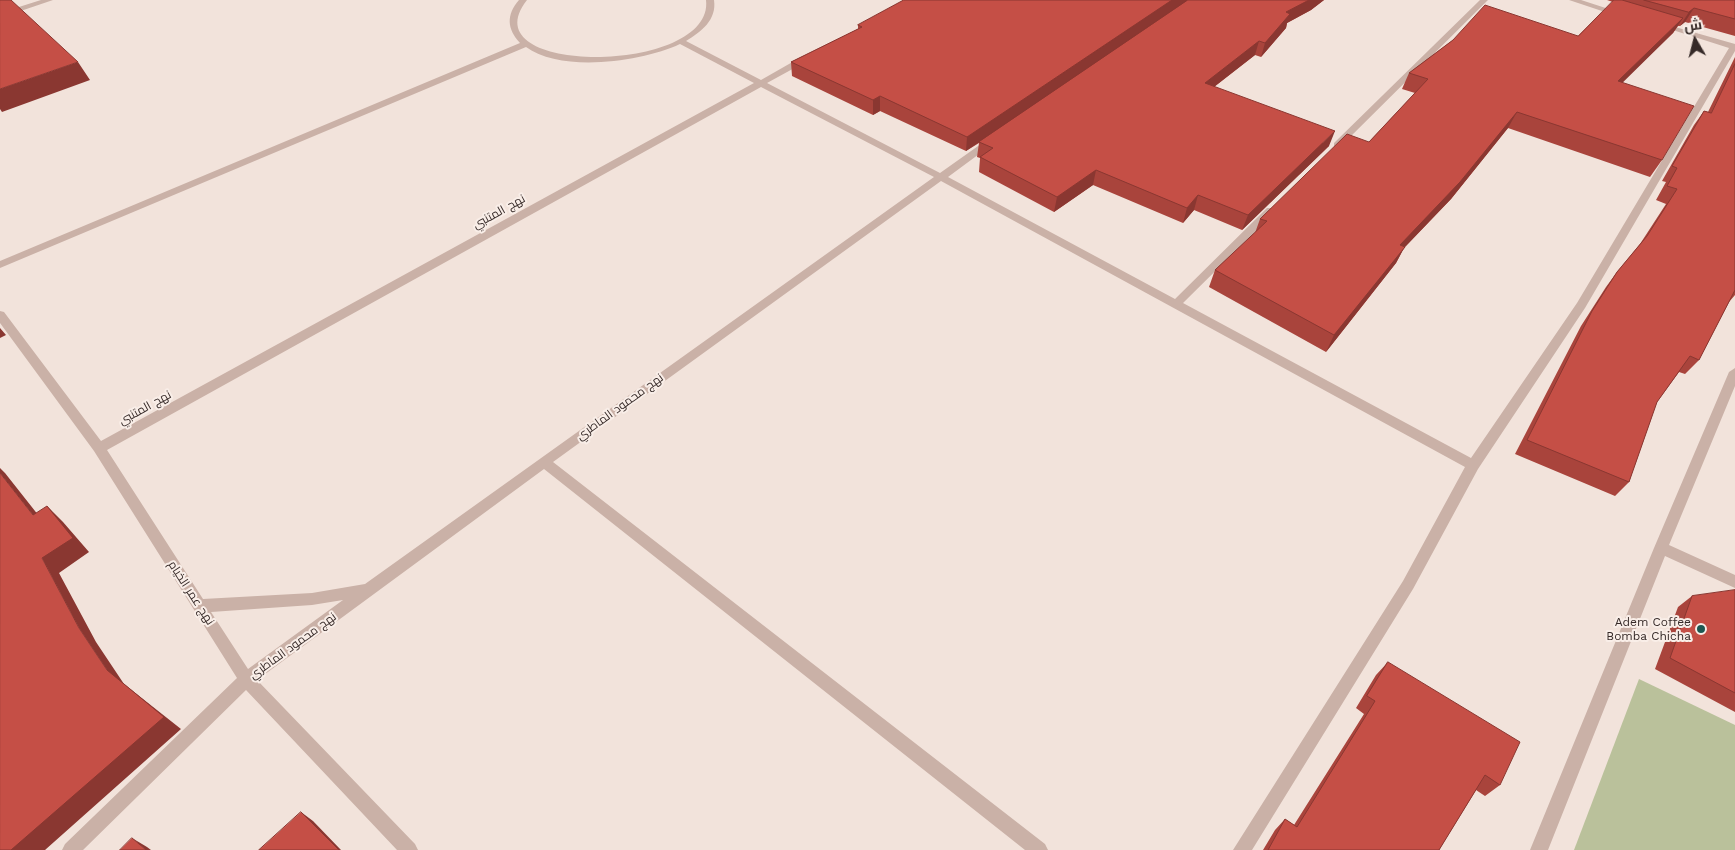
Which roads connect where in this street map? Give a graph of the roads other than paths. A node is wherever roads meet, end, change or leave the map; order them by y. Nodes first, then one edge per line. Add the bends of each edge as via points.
1 (48, 0) edge
2 (523, 0) edge
3 (710, 0) edge
4 (1484, 0) edge
5 (1572, 0) edge
6 (0, 16) edge
7 (1630, 16) edge
8 (1648, 22) edge
9 (680, 41) junction
10 (526, 44) junction
11 (1734, 47) edge
12 (819, 51) edge
13 (759, 83) junction
14 (1004, 132) edge
15 (1329, 153) edge
16 (939, 176) junction
17 (1280, 201) edge
18 (0, 266) edge
19 (1175, 305) junction
20 (0, 315) edge
21 (1735, 372) edge
22 (1730, 399) edge
23 (99, 448) junction
24 (544, 462) junction
25 (1473, 465) junction
26 (1661, 548) junction
27 (1735, 582) edge
28 (369, 590) junction
29 (200, 606) junction
30 (246, 680) junction
31 (71, 850) edge
32 (409, 850) edge
33 (1039, 850) edge
34 (1242, 850) edge
35 (1539, 850) edge

1 - 6 street
2 - 10 street via 512,21 516,33
3 - 9 street via 710,11 704,24
4 - 15 street
5 - 7 street
8 - 11 street
9 - 10 street via 642,54 598,60 556,56
9 - 13 street
10 - 18 street
11 - 25 street via 1580,305
12 - 13 street, نهج المتنبي
13 - 16 street
13 - 23 street, نهج المتنبي
14 - 16 street, نهج محمود الماطري
16 - 19 street
16 - 24 street, نهج محمود الماطري
17 - 19 street
19 - 25 street
20 - 23 street, نهج عمر الخيام
21 - 22 street
22 - 26 street
23 - 29 street, نهج عمر الخيام
24 - 28 street, نهج محمود الماطري
24 - 33 street
25 - 34 street via 1408,585
26 - 27 street
26 - 35 street
28 - 29 street via 312,599
28 - 30 street, نهج محمود الماطري
29 - 30 street, نهج عمر الخيام
30 - 31 street, نهج محمود الماطري
30 - 32 street, نهج عمر الخيام

